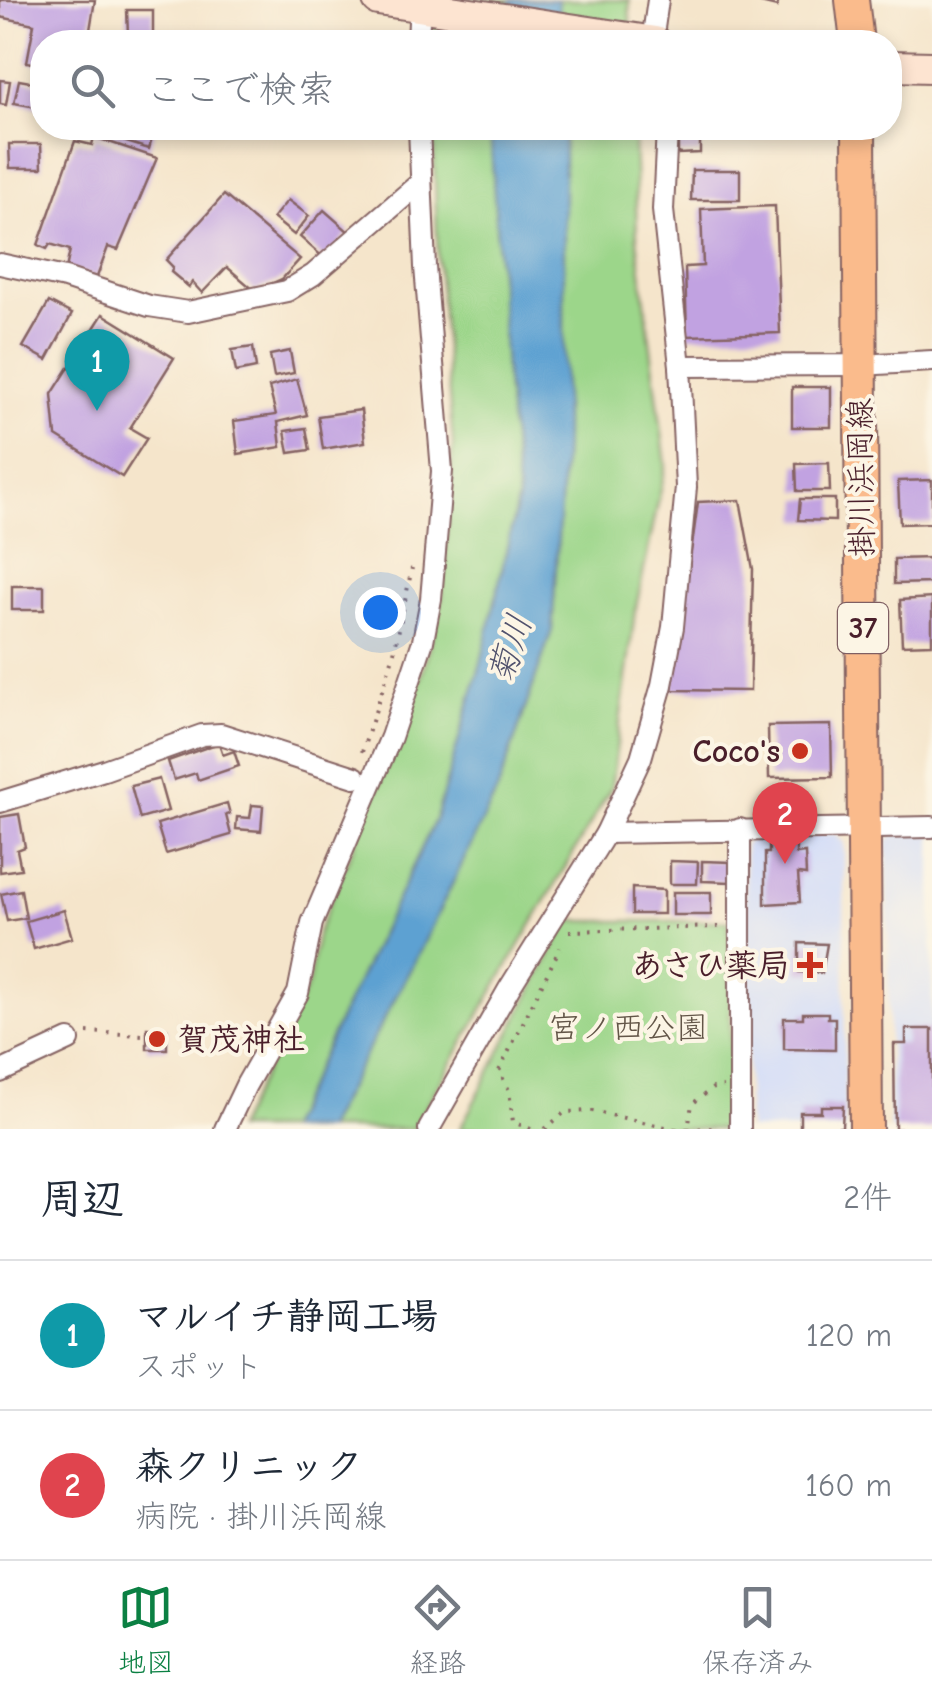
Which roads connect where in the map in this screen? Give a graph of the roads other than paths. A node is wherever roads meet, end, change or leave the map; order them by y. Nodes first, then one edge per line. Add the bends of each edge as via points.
1 (378, 0) edge
2 (658, 0) edge
3 (852, 0) edge
4 (422, 4) edge
5 (419, 30) edge
6 (581, 30) edge
7 (651, 30) edge
8 (855, 30) edge
9 (902, 67) edge
10 (932, 68) edge
11 (419, 140) edge
12 (666, 140) edge
13 (859, 140) edge
14 (421, 182) junction
15 (0, 264) edge
16 (932, 362) edge
17 (680, 366) junction
18 (860, 366) junction
19 (355, 777) road end
20 (0, 802) edge
21 (932, 827) edge
22 (866, 828) junction
23 (740, 830) junction
24 (606, 833) junction
25 (69, 1040) road end
26 (0, 1072) edge
27 (226, 1129) edge
28 (429, 1129) edge
29 (740, 1129) edge
30 (866, 1129) edge

1 - 4 street
2 - 7 street
3 - 8 main road
4 - 5 street
4 - 6 street
9 - 10 street
11 - 14 street
12 - 17 street via 663,210
13 - 18 main road, 掛川浜岡線 / 37
14 - 15 street via 287,291 188,312
14 - 27 street via 442,472 428,613 391,737 312,923 298,993
16 - 18 street
17 - 18 street
17 - 24 street via 686,487 673,627 641,758
18 - 22 main road, 掛川浜岡線 / 37
19 - 20 street via 221,734 202,735
21 - 22 street
22 - 23 street
22 - 30 main road, 掛川浜岡線 / 37
23 - 24 street
23 - 29 street
24 - 28 street
25 - 26 street

